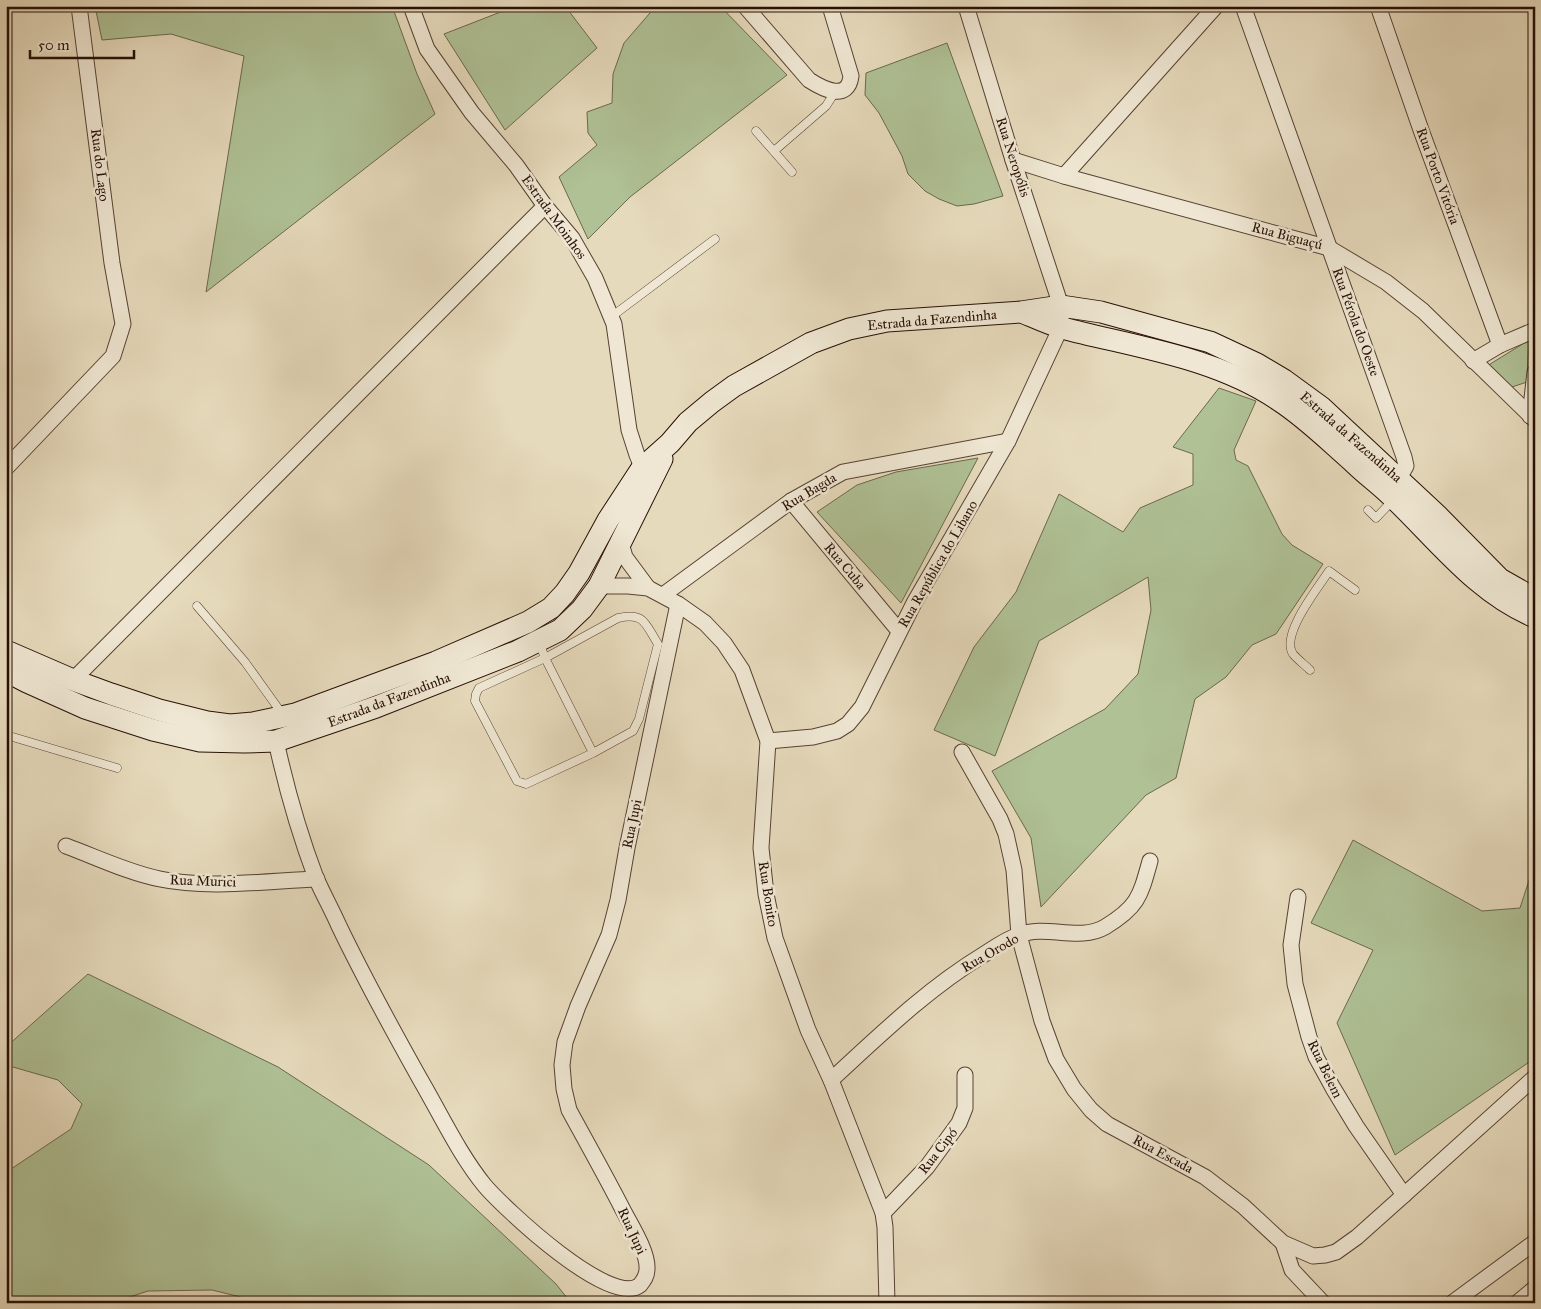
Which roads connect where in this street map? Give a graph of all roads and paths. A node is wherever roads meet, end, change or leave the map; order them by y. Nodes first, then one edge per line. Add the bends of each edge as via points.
1 (79, 6) edge
2 (410, 6) edge
3 (745, 6) edge
4 (830, 6) edge
5 (966, 6) edge
6 (1216, 6) edge
7 (1244, 6) edge
8 (1378, 6) edge
9 (835, 92) junction
10 (756, 131) dead end
11 (774, 151) junction
12 (1013, 160) junction
13 (792, 172) dead end
14 (1064, 176) junction
15 (545, 206) junction
16 (715, 239) dead end
17 (1329, 248) junction
18 (611, 317) junction
19 (1061, 317) junction
20 (1535, 330) edge
21 (1500, 345) junction
22 (1473, 361) junction
23 (1535, 372) edge
24 (1532, 418) edge
25 (1008, 441) junction
26 (6, 468) edge
27 (646, 475) junction
28 (1393, 489) junction
29 (791, 501) junction
30 (1368, 510) dead end
31 (621, 543) junction
32 (598, 586) junction
33 (648, 588) junction
34 (1355, 590) dead end
35 (663, 595) junction
36 (1535, 599) edge
37 (678, 604) junction
38 (197, 606) dead end
39 (1535, 617) edge
40 (899, 631) junction
41 (542, 650) junction
42 (6, 651) edge
43 (1310, 670) dead end
44 (6, 671) edge
45 (74, 680) junction
46 (284, 716) junction
47 (6, 735) edge
48 (276, 741) junction
49 (768, 741) junction
50 (962, 752) dead end
51 (593, 753) junction
52 (117, 768) dead end
53 (66, 846) dead end
54 (1150, 861) dead end
55 (317, 879) junction
56 (1298, 897) dead end
57 (1019, 934) junction
58 (965, 1075) dead end
59 (1535, 1077) edge
60 (831, 1080) junction
61 (1404, 1196) junction
62 (883, 1214) junction
63 (1535, 1242) edge
64 (1284, 1243) junction
65 (1535, 1288) edge
66 (887, 1303) edge
67 (1323, 1303) edge
68 (1452, 1303) edge
69 (1518, 1303) edge

1 - 26 street, Rua do Lago via 112,263 123,324 113,356
2 - 15 street, Estrada Moinhos via 427,49 472,114 516,165
3 - 9 street via 809,80
4 - 9 street via 851,76 848,85
5 - 12 street, Rua Neropólis
6 - 14 street
7 - 17 street, Rua Pérola do Oeste
8 - 21 street, Rua Porto Vitória
9 - 11 lane via 826,106
10 - 11 lane
11 - 13 lane
12 - 14 street, Rua Biguaçú
12 - 19 street, Rua Neropólis
14 - 17 street, Rua Biguaçú
15 - 18 street, Estrada Moinhos via 572,238 595,278
15 - 45 street
16 - 18 lane
17 - 22 street, Rua Biguaçú via 1386,282 1423,311
17 - 28 street, Rua Pérola do Oeste via 1404,457 1406,466
18 - 27 street, Estrada Moinhos via 630,430 636,455
19 - 25 street, Rua República do Libano
19 - 27 main road, Estrada da Fazendinha via 1021,312 887,321 848,328 811,343 712,402 688,422
19 - 28 main road, Estrada da Fazendinha via 1144,347 1198,362 1250,384 1279,400
20 - 21 street
21 - 22 street
22 - 24 street, Rua Biguaçú
23 - 24 street
25 - 29 street, Rua Bagda via 843,472
25 - 40 street, Rua República do Libano
27 - 31 main road, Estrada da Fazendinha
27 - 46 main road, Estrada da Fazendinha via 627,489 579,573 551,608 528,622 436,662
28 - 30 lane via 1376,518
28 - 36 main road, Estrada da Fazendinha via 1500,579
28 - 39 main road, Estrada da Fazendinha via 1466,570 1495,594
29 - 35 street, Rua Bagda
29 - 40 street, Rua Cuba
31 - 32 main road, Estrada da Fazendinha
31 - 33 street via 625,557
32 - 33 street
32 - 41 main road, Estrada da Fazendinha via 582,609
33 - 35 street, Rua Bonito
34 - 43 lane via 1330,571 1292,630 1292,653
35 - 37 street, Rua Bonito
37 - 49 street, Rua Bonito via 705,623 724,643 742,670
37 - 55 street, Rua Jupi via 609,936 578,1006 565,1042 562,1065 569,1110 645,1257 646,1276 637,1288 624,1292 614,1290 575,1268 536,1238 484,1184 466,1159 391,1027
38 - 46 lane via 246,662
40 - 49 street, Rua República do Libano via 873,688 848,724 837,731 813,737
41 - 48 main road, Estrada da Fazendinha
41 - 51 lane
41 - 51 lane via 479,688 475,701 517,782 526,784
41 - 51 lane via 631,615 642,619 658,644 637,725
42 - 45 main road, Estrada da Fazendinha
44 - 48 main road, Estrada da Fazendinha via 85,708 153,730 200,741
45 - 46 main road, Estrada da Fazendinha via 159,710 206,722 230,725
47 - 52 lane
48 - 55 street, Rua Jupi via 285,781
49 - 60 street, Rua Bonito via 761,848 766,894 775,938 808,1030
50 - 57 street, Rua Escada via 1006,834 1014,870
53 - 55 street, Rua Murici via 158,879 203,883
54 - 57 street, Rua Orodo via 1135,904 1103,928 1091,932
56 - 61 street, Rua Belem via 1291,945 1295,984 1309,1037 1332,1088
57 - 60 street, Rua Orodo via 961,969 890,1025
57 - 64 street, Rua Escada via 1056,1059 1091,1110 1107,1124 1205,1177
58 - 62 street, Rua Cipó via 965,1108 959,1123 927,1166
59 - 61 street, Rua Escada
60 - 62 street, Rua Bonito
61 - 64 street, Rua Escada via 1336,1252 1314,1256
62 - 66 street
63 - 68 street
64 - 67 street via 1292,1270
65 - 69 street

